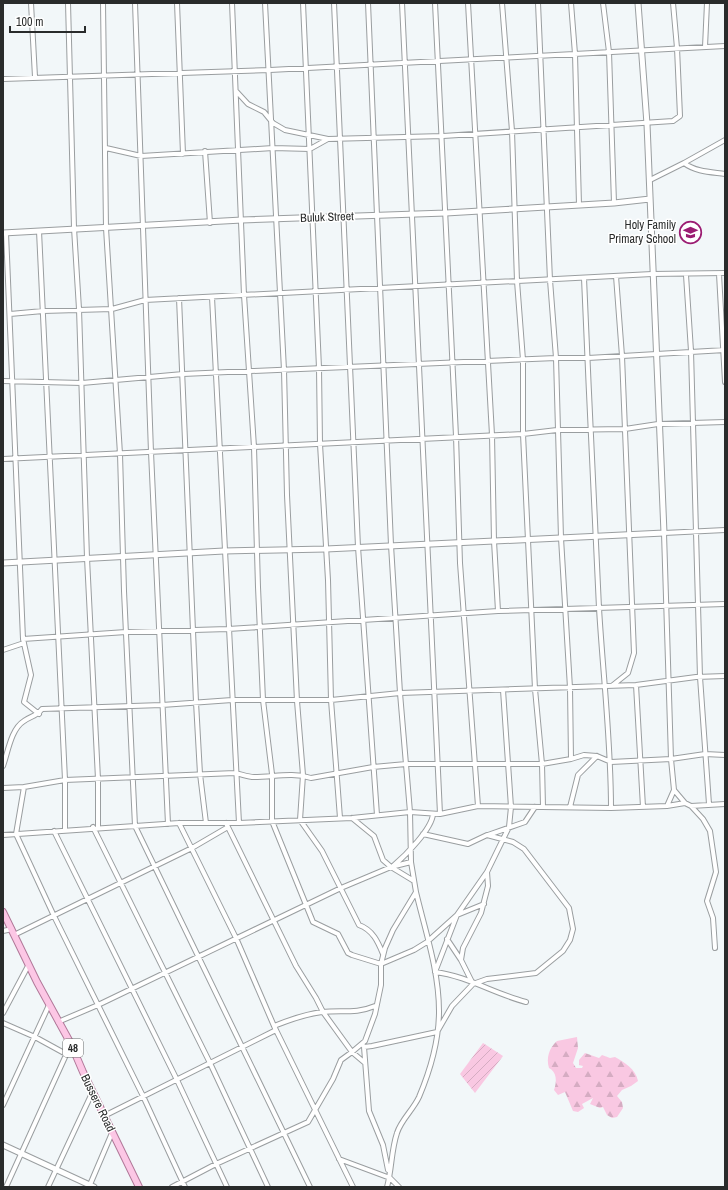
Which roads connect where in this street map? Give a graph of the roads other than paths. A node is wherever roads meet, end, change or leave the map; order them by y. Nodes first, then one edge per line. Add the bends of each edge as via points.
1 (31, 3) edge
2 (68, 3) edge
3 (103, 3) edge
4 (135, 3) edge
5 (177, 3) edge
6 (232, 3) edge
7 (265, 3) edge
8 (303, 3) edge
9 (334, 3) edge
10 (368, 3) edge
11 (402, 3) edge
12 (435, 3) edge
13 (468, 3) edge
14 (502, 3) edge
15 (538, 3) edge
16 (571, 3) edge
17 (604, 3) edge
18 (638, 3) edge
19 (673, 3) edge
20 (708, 3) edge
21 (725, 46) edge
22 (705, 47) junction
23 (677, 48) junction
24 (642, 50) junction
25 (609, 52) junction
26 (576, 54) junction
27 (539, 56) junction
28 (506, 58) junction
29 (471, 59) junction
30 (438, 62) junction
31 (406, 63) junction
32 (370, 65) junction
33 (336, 66) junction
34 (305, 68) junction
35 (270, 70) junction
36 (235, 71) junction
37 (181, 72) junction
38 (138, 74) junction
39 (104, 75) junction
40 (69, 76) junction
41 (35, 77) junction
42 (3, 79) edge
43 (236, 91) junction
44 (273, 123) junction
45 (647, 124) junction
46 (612, 126) junction
47 (578, 128) junction
48 (542, 129) junction
49 (512, 131) junction
50 (476, 133) junction
51 (309, 136) junction
52 (442, 136) junction
53 (408, 137) junction
54 (374, 138) junction
55 (328, 139) junction
56 (339, 139) junction
57 (725, 140) edge
58 (106, 148) junction
59 (272, 148) junction
60 (310, 149) junction
61 (239, 150) junction
62 (205, 151) junction
63 (182, 154) junction
64 (141, 156) junction
65 (684, 163) junction
66 (725, 174) edge
67 (650, 180) junction
68 (650, 199) junction
69 (614, 203) junction
70 (579, 205) junction
71 (548, 207) junction
72 (514, 209) junction
73 (480, 210) junction
74 (446, 213) junction
75 (411, 214) junction
76 (378, 216) junction
77 (344, 217) junction
78 (277, 218) junction
79 (312, 218) junction
80 (242, 220) junction
81 (210, 222) junction
82 (143, 226) junction
83 (74, 228) junction
84 (106, 228) junction
85 (39, 231) junction
86 (5, 233) edge
87 (725, 273) edge
88 (652, 274) junction
89 (718, 274) junction
90 (686, 275) junction
91 (616, 276) junction
92 (584, 278) junction
93 (550, 280) junction
94 (517, 282) junction
95 (482, 283) junction
96 (448, 285) junction
97 (414, 287) junction
98 (380, 289) junction
99 (346, 290) junction
100 (315, 292) junction
101 (280, 294) junction
102 (244, 295) junction
103 (212, 297) junction
104 (179, 298) junction
105 (145, 300) junction
106 (79, 309) junction
107 (112, 309) junction
108 (43, 310) junction
109 (10, 314) junction
110 (723, 350) edge
111 (691, 351) junction
112 (656, 354) junction
113 (622, 356) junction
114 (556, 358) junction
115 (588, 358) junction
116 (523, 360) junction
117 (487, 361) junction
118 (452, 363) junction
119 (418, 364) junction
120 (385, 365) junction
121 (352, 367) junction
122 (319, 368) junction
123 (284, 370) junction
124 (250, 371) junction
125 (215, 373) junction
126 (183, 374) junction
127 (148, 378) junction
128 (115, 380) junction
129 (11, 381) junction
130 (3, 382) edge
131 (725, 382) edge
132 (47, 383) junction
133 (82, 384) junction
134 (692, 422) junction
135 (725, 422) edge
136 (658, 424) junction
137 (624, 429) junction
138 (557, 430) junction
139 (590, 430) junction
140 (523, 434) junction
141 (492, 435) junction
142 (456, 436) junction
143 (422, 439) junction
144 (386, 440) junction
145 (354, 442) junction
146 (320, 444) junction
147 (285, 446) junction
148 (254, 447) junction
149 (221, 449) junction
150 (187, 450) junction
151 (150, 452) junction
152 (120, 454) junction
153 (84, 456) junction
154 (50, 457) junction
155 (3, 459) edge
156 (16, 459) junction
157 (725, 530) edge
158 (695, 531) junction
159 (664, 533) junction
160 (630, 534) junction
161 (595, 535) junction
162 (561, 538) junction
163 (529, 539) junction
164 (494, 541) junction
165 (428, 543) junction
166 (460, 543) junction
167 (391, 545) junction
168 (358, 547) junction
169 (326, 549) junction
170 (257, 550) junction
171 (290, 550) junction
172 (224, 551) junction
173 (190, 553) junction
174 (155, 555) junction
175 (123, 556) junction
176 (87, 558) junction
177 (54, 560) junction
178 (20, 562) junction
179 (3, 563) edge
180 (699, 604) junction
181 (725, 604) edge
182 (666, 606) junction
183 (599, 608) junction
184 (633, 608) junction
185 (564, 609) junction
186 (532, 610) junction
187 (498, 611) junction
188 (464, 614) junction
189 (430, 617) junction
190 (395, 619) junction
191 (363, 620) junction
192 (329, 622) junction
193 (294, 624) junction
194 (260, 626) junction
195 (228, 629) junction
196 (194, 630) junction
197 (159, 631) junction
198 (126, 632) junction
199 (91, 634) junction
200 (58, 636) junction
201 (23, 641) junction
202 (3, 650) edge
203 (725, 676) edge
204 (700, 677) junction
205 (669, 682) junction
206 (636, 685) junction
207 (603, 686) junction
208 (613, 686) junction
209 (570, 688) junction
210 (535, 689) junction
211 (503, 690) junction
212 (434, 691) junction
213 (468, 691) junction
214 (400, 693) junction
215 (369, 697) junction
216 (232, 700) junction
217 (263, 700) junction
218 (331, 700) junction
219 (297, 701) junction
220 (196, 702) junction
221 (162, 705) junction
222 (130, 706) junction
223 (95, 707) junction
224 (61, 708) junction
225 (39, 714) junction
226 (705, 754) junction
227 (725, 755) edge
228 (597, 756) junction
229 (571, 759) junction
230 (671, 759) junction
231 (640, 760) junction
232 (611, 762) junction
233 (438, 763) junction
234 (406, 764) junction
235 (474, 764) junction
236 (542, 764) junction
237 (507, 765) junction
238 (3, 766) edge
239 (373, 767) junction
240 (236, 773) junction
241 (200, 774) junction
242 (272, 774) junction
243 (337, 774) junction
244 (167, 776) junction
245 (303, 776) junction
246 (132, 777) junction
247 (98, 779) junction
248 (65, 780) junction
249 (24, 787) junction
250 (3, 788) edge
251 (674, 790) junction
252 (685, 803) junction
253 (709, 804) junction
254 (725, 804) edge
255 (478, 806) junction
256 (667, 806) junction
257 (691, 806) junction
258 (510, 807) junction
259 (536, 807) junction
260 (543, 807) junction
261 (570, 807) junction
262 (643, 807) junction
263 (611, 808) junction
264 (410, 812) junction
265 (433, 814) junction
266 (440, 814) junction
267 (377, 815) junction
268 (340, 818) junction
269 (352, 818) junction
270 (300, 820) junction
271 (272, 821) junction
272 (206, 822) junction
273 (179, 823) junction
274 (239, 823) junction
275 (168, 824) junction
276 (227, 825) junction
277 (135, 826) junction
278 (96, 827) junction
279 (509, 827) junction
280 (65, 830) junction
281 (54, 831) junction
282 (16, 834) junction
283 (423, 834) junction
284 (3, 835) edge
285 (487, 836) junction
286 (504, 840) junction
287 (411, 847) junction
288 (192, 848) junction
289 (411, 862) junction
290 (154, 866) junction
291 (391, 867) junction
292 (487, 872) junction
293 (413, 880) junction
294 (121, 883) junction
295 (341, 888) junction
296 (88, 899) junction
297 (484, 904) junction
298 (307, 905) junction
299 (3, 912) edge
300 (457, 915) junction
301 (54, 916) junction
302 (274, 921) junction
303 (3, 931) edge
304 (13, 932) junction
305 (236, 938) junction
306 (447, 939) junction
307 (427, 942) junction
308 (715, 948) dead end
309 (383, 955) junction
310 (199, 956) junction
311 (461, 960) junction
312 (381, 964) junction
313 (28, 966) junction
314 (434, 972) junction
315 (165, 973) junction
316 (474, 984) junction
317 (132, 989) junction
318 (526, 1002) dead end
319 (49, 1005) junction
320 (98, 1006) junction
321 (375, 1006) junction
322 (323, 1012) junction
323 (3, 1013) edge
324 (58, 1022) junction
325 (3, 1023) edge
326 (275, 1028) junction
327 (437, 1032) junction
328 (35, 1037) junction
329 (71, 1044) junction
330 (363, 1045) junction
331 (243, 1046) junction
332 (352, 1052) junction
333 (66, 1054) junction
334 (210, 1063) junction
335 (365, 1063) junction
336 (177, 1080) junction
337 (93, 1091) junction
338 (143, 1096) junction
339 (3, 1104) edge
340 (315, 1111) junction
341 (104, 1116) junction
342 (112, 1134) junction
343 (284, 1135) junction
344 (3, 1145) edge
345 (250, 1149) junction
346 (22, 1154) junction
347 (339, 1160) junction
348 (216, 1164) junction
349 (56, 1170) junction
350 (390, 1178) junction
351 (183, 1182) junction
352 (91, 1186) edge
353 (6, 1187) edge
354 (48, 1187) edge
355 (139, 1187) edge
356 (172, 1187) edge
357 (185, 1187) edge
358 (227, 1187) edge
359 (268, 1187) edge
360 (310, 1187) edge
361 (353, 1187) edge
362 (387, 1187) edge
363 (400, 1187) edge

1 - 41 street
2 - 40 street
3 - 39 street
4 - 38 street
5 - 37 street
6 - 36 street
7 - 35 street
8 - 34 street
9 - 33 street
10 - 32 street
11 - 31 street
12 - 30 street
13 - 29 street
14 - 28 street
15 - 27 street
16 - 26 street
17 - 25 street
18 - 24 street
19 - 23 street
20 - 22 street
21 - 22 street
22 - 23 street
23 - 24 street
23 - 45 street via 680,116 673,122
24 - 25 street
24 - 45 street
25 - 26 street
25 - 46 street
26 - 27 street
26 - 47 street
27 - 28 street
27 - 48 street
28 - 29 street
28 - 49 street
29 - 30 street
29 - 50 street
30 - 31 street
30 - 52 street
31 - 32 street
31 - 53 street
32 - 33 street
32 - 54 street
33 - 34 street
33 - 56 street
34 - 35 street
34 - 51 street
35 - 36 street
35 - 44 street
36 - 37 street
36 - 43 street
37 - 38 street
37 - 63 street
38 - 39 street
38 - 64 street
39 - 40 street
39 - 58 street
40 - 41 street
40 - 83 street
41 - 42 street
43 - 44 street via 248,104 269,116
43 - 61 street
44 - 51 street via 285,130
44 - 59 street
45 - 46 street
45 - 67 street
46 - 47 street
46 - 69 street
47 - 48 street
47 - 70 street
48 - 49 street
48 - 71 street
49 - 50 street
49 - 72 street
50 - 52 street
50 - 73 street
51 - 55 street
51 - 60 street
52 - 53 street
52 - 74 street
53 - 54 street
53 - 75 street
54 - 56 street
54 - 76 street
55 - 56 street
55 - 60 street
56 - 77 street
57 - 65 street
58 - 64 street
58 - 84 street
59 - 60 street
59 - 61 street
59 - 78 street
60 - 79 street
61 - 62 street
61 - 80 street
62 - 63 street
62 - 81 street
63 - 64 street
64 - 82 street
65 - 66 street via 702,171
65 - 67 street
67 - 68 street
68 - 69 street, Buluk Street
68 - 88 street
69 - 70 street, Buluk Street
70 - 71 street, Buluk Street
71 - 72 street, Buluk Street
71 - 93 street
72 - 73 street, Buluk Street
72 - 94 street
73 - 74 street, Buluk Street
73 - 95 street
74 - 75 street, Buluk Street
74 - 96 street
75 - 76 street, Buluk Street
75 - 97 street
76 - 77 street, Buluk Street
76 - 98 street
77 - 79 street, Buluk Street
77 - 99 street
78 - 79 street, Buluk Street
78 - 80 street, Buluk Street
78 - 101 street
79 - 100 street
80 - 81 street, Buluk Street
80 - 102 street
81 - 82 street, Buluk Street
82 - 84 street, Buluk Street
82 - 105 street
83 - 84 street, Buluk Street
83 - 85 street, Buluk Street
83 - 106 street
84 - 107 street
85 - 86 street, Buluk Street
85 - 108 street
86 - 109 street
87 - 89 street
88 - 90 street
88 - 91 street
88 - 112 street
89 - 90 street
89 - 110 street
90 - 111 street
91 - 92 street
91 - 113 street
92 - 93 street
92 - 115 street
93 - 94 street
93 - 114 street
94 - 95 street
94 - 116 street
95 - 96 street
95 - 117 street
96 - 97 street
96 - 118 street
97 - 98 street
97 - 119 street
98 - 99 street
98 - 120 street
99 - 100 street
99 - 121 street
100 - 101 street
100 - 122 street
101 - 102 street
101 - 123 street
102 - 103 street
102 - 124 street
103 - 104 street
103 - 125 street
104 - 105 street
104 - 126 street
105 - 107 street
105 - 127 street
106 - 107 street
106 - 108 street
106 - 133 street
107 - 128 street
108 - 109 street
108 - 132 street
109 - 129 street
110 - 111 street
110 - 131 street
111 - 112 street
111 - 134 street
112 - 113 street
112 - 136 street
113 - 115 street
113 - 137 street
114 - 115 street
114 - 116 street
114 - 138 street
115 - 139 street
116 - 117 street
116 - 140 street
117 - 118 street
117 - 141 street
118 - 119 street
118 - 142 street
119 - 120 street
119 - 143 street
120 - 121 street
120 - 144 street
121 - 122 street
121 - 145 street
122 - 123 street
122 - 146 street
123 - 124 street
123 - 147 street
124 - 125 street
124 - 148 street
125 - 126 street
125 - 149 street
126 - 127 street
126 - 150 street
127 - 128 street
127 - 151 street
128 - 133 street
128 - 152 street
129 - 130 street
129 - 132 street
129 - 156 street
132 - 133 street
132 - 154 street
133 - 153 street
134 - 135 street
134 - 136 street
134 - 158 street
136 - 137 street
136 - 159 street
137 - 139 street
137 - 160 street
138 - 139 street
138 - 140 street
138 - 162 street
139 - 161 street
140 - 141 street
140 - 163 street
141 - 142 street
141 - 164 street
142 - 143 street
142 - 166 street
143 - 144 street
143 - 165 street
144 - 145 street
144 - 167 street
145 - 146 street
145 - 168 street
146 - 147 street
146 - 169 street
147 - 148 street
147 - 171 street
148 - 149 street
148 - 170 street
149 - 150 street
149 - 172 street
150 - 151 street
150 - 173 street
151 - 152 street
151 - 174 street
152 - 153 street
152 - 175 street
153 - 154 street
153 - 176 street
154 - 156 street
154 - 177 street
155 - 156 street
156 - 178 street
157 - 158 street
158 - 159 street
158 - 180 street
159 - 160 street
159 - 182 street
160 - 161 street
160 - 184 street
161 - 162 street
161 - 183 street
162 - 163 street
162 - 185 street
163 - 164 street
163 - 186 street
164 - 166 street
164 - 187 street
165 - 166 street
165 - 167 street
165 - 189 street
166 - 188 street
167 - 168 street
167 - 190 street
168 - 169 street
168 - 191 street
169 - 171 street
169 - 192 street
170 - 171 street
170 - 172 street
170 - 194 street
171 - 193 street
172 - 173 street
172 - 195 street
173 - 174 street
173 - 196 street
174 - 175 street
174 - 197 street
175 - 176 street
175 - 198 street
176 - 177 street
176 - 199 street
177 - 178 street
177 - 200 street
178 - 179 street
178 - 201 street
180 - 181 street
180 - 182 street
180 - 204 street
182 - 184 street
182 - 205 street
183 - 184 street
183 - 185 street
183 - 207 street
184 - 208 street via 633,663 628,673
185 - 186 street
185 - 209 street
186 - 187 street
186 - 210 street
187 - 188 street
188 - 189 street
188 - 213 street
189 - 190 street
189 - 212 street
190 - 191 street
190 - 214 street
191 - 192 street
191 - 215 street
192 - 193 street
192 - 218 street
193 - 194 street
193 - 219 street
194 - 195 street
194 - 217 street
195 - 196 street
195 - 216 street
196 - 197 street
196 - 220 street
197 - 198 street
197 - 221 street
198 - 199 street
198 - 222 street
199 - 200 street
199 - 223 street
200 - 201 street
200 - 224 street
201 - 202 street
201 - 225 street via 31,675 24,702
203 - 204 street
204 - 205 street
204 - 226 street
205 - 206 street
205 - 230 street
206 - 208 street
206 - 231 street
207 - 208 street
207 - 209 street
207 - 232 street
209 - 210 street
209 - 229 street
210 - 211 street
210 - 236 street
211 - 213 street
211 - 237 street
212 - 213 street
212 - 214 street
212 - 233 street
213 - 235 street
214 - 215 street
214 - 234 street
215 - 218 street
215 - 239 street
216 - 217 street
216 - 220 street
216 - 240 street
217 - 219 street
217 - 242 street
218 - 219 street
218 - 243 street
219 - 245 street
220 - 221 street
220 - 241 street
221 - 222 street
221 - 244 street
222 - 223 street
222 - 246 street
223 - 224 street
223 - 247 street
224 - 225 street via 42,709
224 - 248 street
225 - 238 street via 18,725
226 - 227 street
226 - 230 street
226 - 253 street
228 - 229 street via 584,755
228 - 232 street
228 - 261 street via 578,775
229 - 236 street
230 - 231 street
230 - 251 street
231 - 232 street
231 - 262 street
232 - 263 street
233 - 234 street
233 - 235 street
233 - 266 street
234 - 239 street
234 - 264 street
235 - 237 street
235 - 255 street
236 - 237 street
236 - 260 street
237 - 258 street
239 - 243 street
239 - 267 street
240 - 241 street
240 - 242 street via 253,777
240 - 274 street
241 - 244 street
241 - 272 street
242 - 245 street
242 - 271 street
243 - 245 street via 312,778
243 - 268 street
244 - 246 street
244 - 275 street
245 - 270 street
246 - 247 street
246 - 277 street
247 - 248 street
247 - 278 street
248 - 249 street
248 - 280 street
249 - 250 street
249 - 282 street
251 - 252 street
251 - 256 street
252 - 256 street
252 - 257 street
253 - 254 street
253 - 257 street
255 - 258 street
255 - 266 street
256 - 262 street
257 - 308 street via 710,831 716,872 707,901 713,918
258 - 259 street
258 - 279 street
259 - 260 street
259 - 279 street via 525,822
260 - 261 street
261 - 263 street
262 - 263 street
264 - 265 street
264 - 267 street
264 - 287 street
265 - 266 street
265 - 283 street via 428,829
267 - 269 street
268 - 269 street
268 - 270 street
269 - 291 street via 374,836 383,860
270 - 271 street
270 - 295 street via 322,851
271 - 274 street
271 - 298 street
272 - 273 street
272 - 276 street
273 - 275 street
273 - 288 street
274 - 276 street
275 - 277 street
276 - 288 street
276 - 302 street
277 - 278 street
277 - 290 street
278 - 280 street
278 - 294 street
279 - 285 street
279 - 286 street
280 - 281 street
281 - 282 street
281 - 296 street
282 - 284 street
282 - 301 street
283 - 285 street via 468,844
283 - 287 street
285 - 286 street
286 - 292 street
286 - 316 street via 524,849 561,896 569,908 573,929 563,951 536,973 487,979
287 - 289 street
287 - 291 street via 402,859
288 - 290 street
288 - 305 street
289 - 291 street
289 - 293 street
290 - 294 street
290 - 310 street
291 - 293 street
291 - 295 street
292 - 297 street via 488,886
292 - 300 street
293 - 307 street
293 - 309 street via 416,892 393,930
294 - 296 street
294 - 315 street
295 - 298 street
295 - 309 street via 359,925 370,932 378,942
296 - 301 street
296 - 317 street
297 - 300 street
297 - 311 street via 463,948
298 - 302 street
298 - 312 street via 313,922 338,934 348,953
299 - 304 main road, Bussere Road / 48
300 - 306 street
300 - 307 street
301 - 304 street
301 - 320 street
302 - 305 street
302 - 322 street
303 - 304 street
304 - 313 main road, Bussere Road / 48
305 - 310 street
305 - 326 street
306 - 311 street
306 - 314 street
307 - 312 street
307 - 314 street
309 - 312 street
310 - 315 street
310 - 331 street
311 - 316 street
312 - 321 street via 381,985
313 - 319 main road, Bussere Road / 48
313 - 323 street
314 - 316 street via 464,978
314 - 327 street via 439,1011
315 - 317 street
315 - 334 street
316 - 318 street
316 - 327 street via 452,1006
317 - 320 street
317 - 336 street
319 - 324 main road, Bussere Road / 48
319 - 328 street
320 - 324 street
320 - 338 street
321 - 322 street via 352,1012
321 - 330 street via 375,1014
322 - 326 street via 296,1018
322 - 332 street
324 - 329 main road, Bussere Road / 48
325 - 328 street
326 - 331 street
326 - 340 street
327 - 330 street
327 - 350 street via 434,1052 418,1098 397,1132 391,1157
328 - 333 street
328 - 339 street
329 - 333 street
329 - 337 main road, Bussere Road / 48
330 - 332 street
330 - 335 street
331 - 334 street
331 - 343 street
332 - 335 street
332 - 340 street via 341,1060
333 - 346 street
334 - 336 street
334 - 345 street
335 - 350 street via 369,1111 385,1152
336 - 338 street
336 - 348 street
337 - 341 main road, Bussere Road / 48
337 - 349 street
338 - 341 street
338 - 351 street
340 - 343 street via 308,1122
340 - 347 street
341 - 342 main road, Bussere Road / 48
342 - 352 street
342 - 355 main road, Bussere Road / 48
343 - 345 street
343 - 360 street
344 - 346 street
345 - 348 street
345 - 359 street
346 - 349 street
346 - 353 street
347 - 350 street
347 - 361 street
348 - 351 street
348 - 358 street
349 - 352 street
349 - 354 street
350 - 362 street
350 - 363 street
351 - 356 street
351 - 357 street

